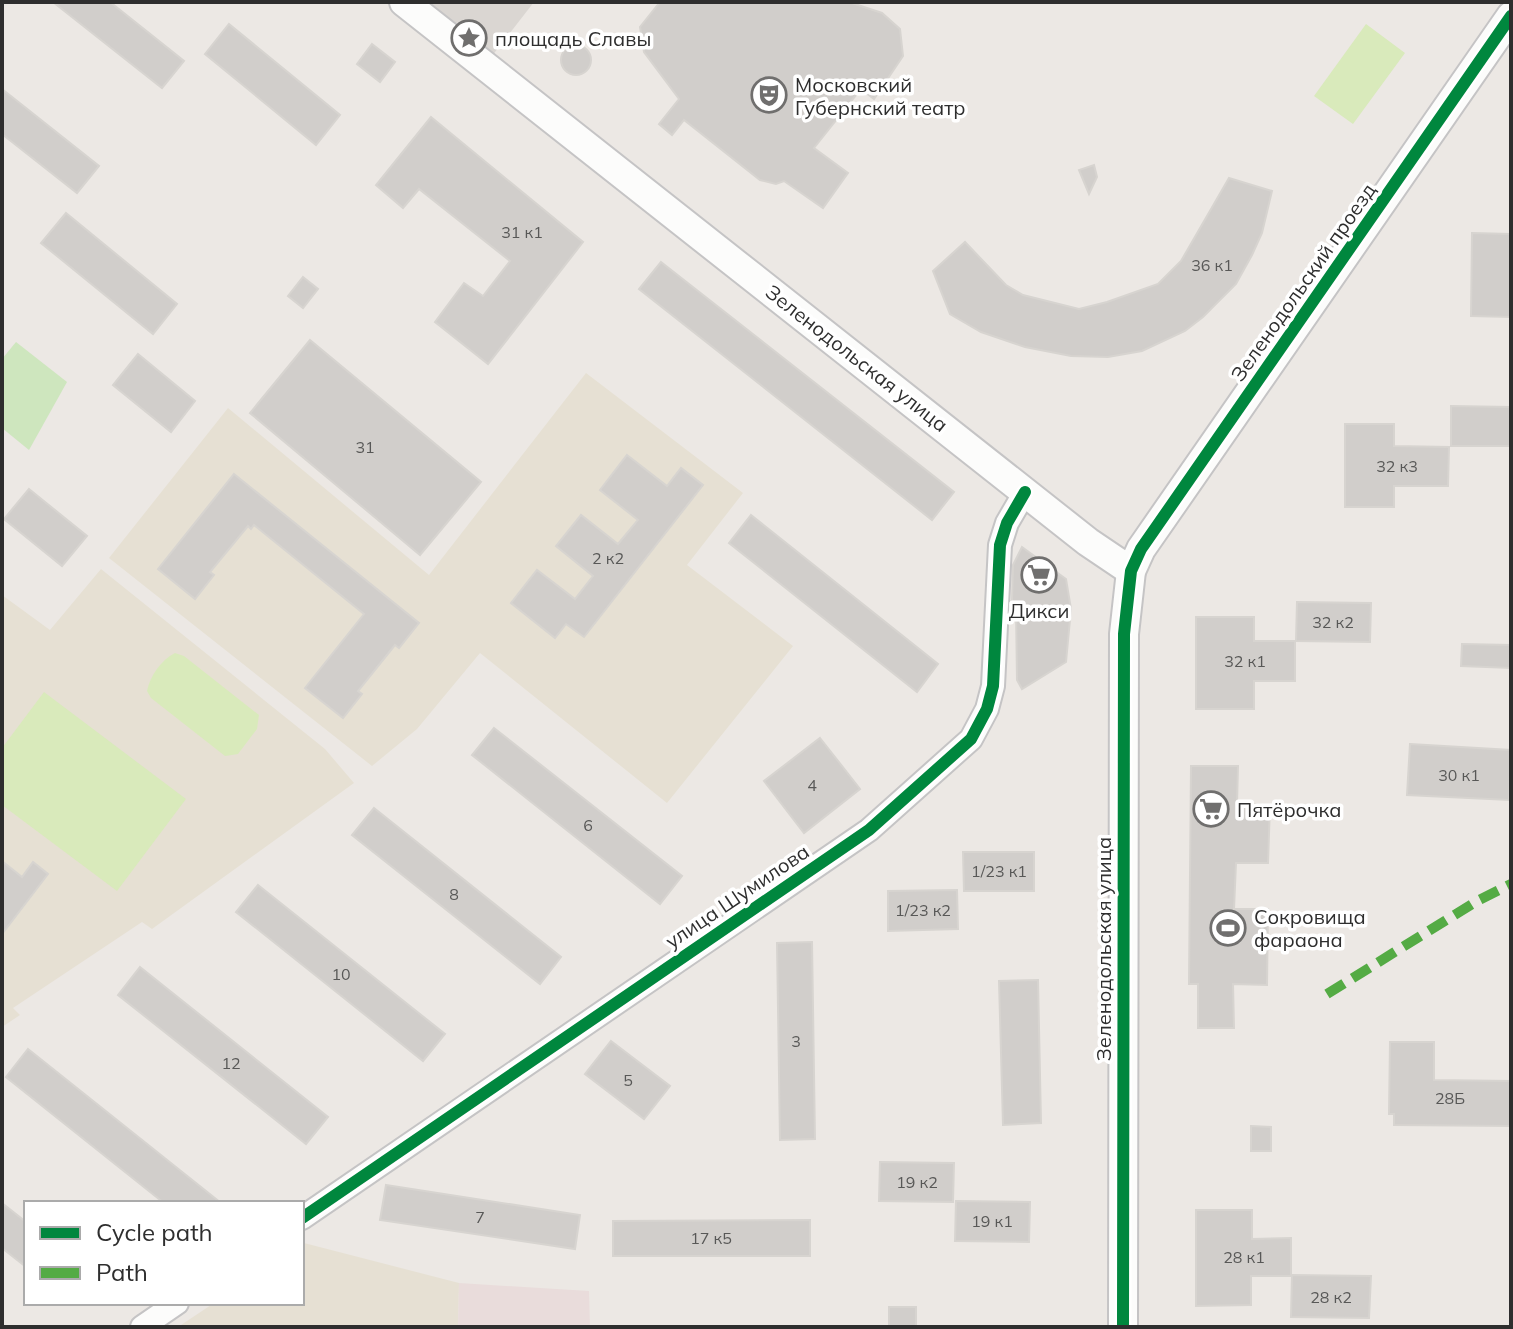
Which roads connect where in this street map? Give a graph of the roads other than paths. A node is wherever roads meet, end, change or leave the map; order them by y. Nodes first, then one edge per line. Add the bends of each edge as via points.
1 (404, 2) edge
2 (1511, 16) edge
3 (1025, 492) junction
4 (1131, 571) junction
5 (304, 1217) edge
6 (174, 1305) edge
7 (142, 1327) edge
8 (1123, 1327) edge

1 - 3 street, Зеленодольская улица
2 - 4 street, Зеленодольский проезд via 1141,549
3 - 4 street, Зеленодольская улица
3 - 5 street, улица Шумилова via 1000,545 993,686 971,739 869,830
4 - 8 street, Зеленодольская улица via 1124,634
6 - 7 street

